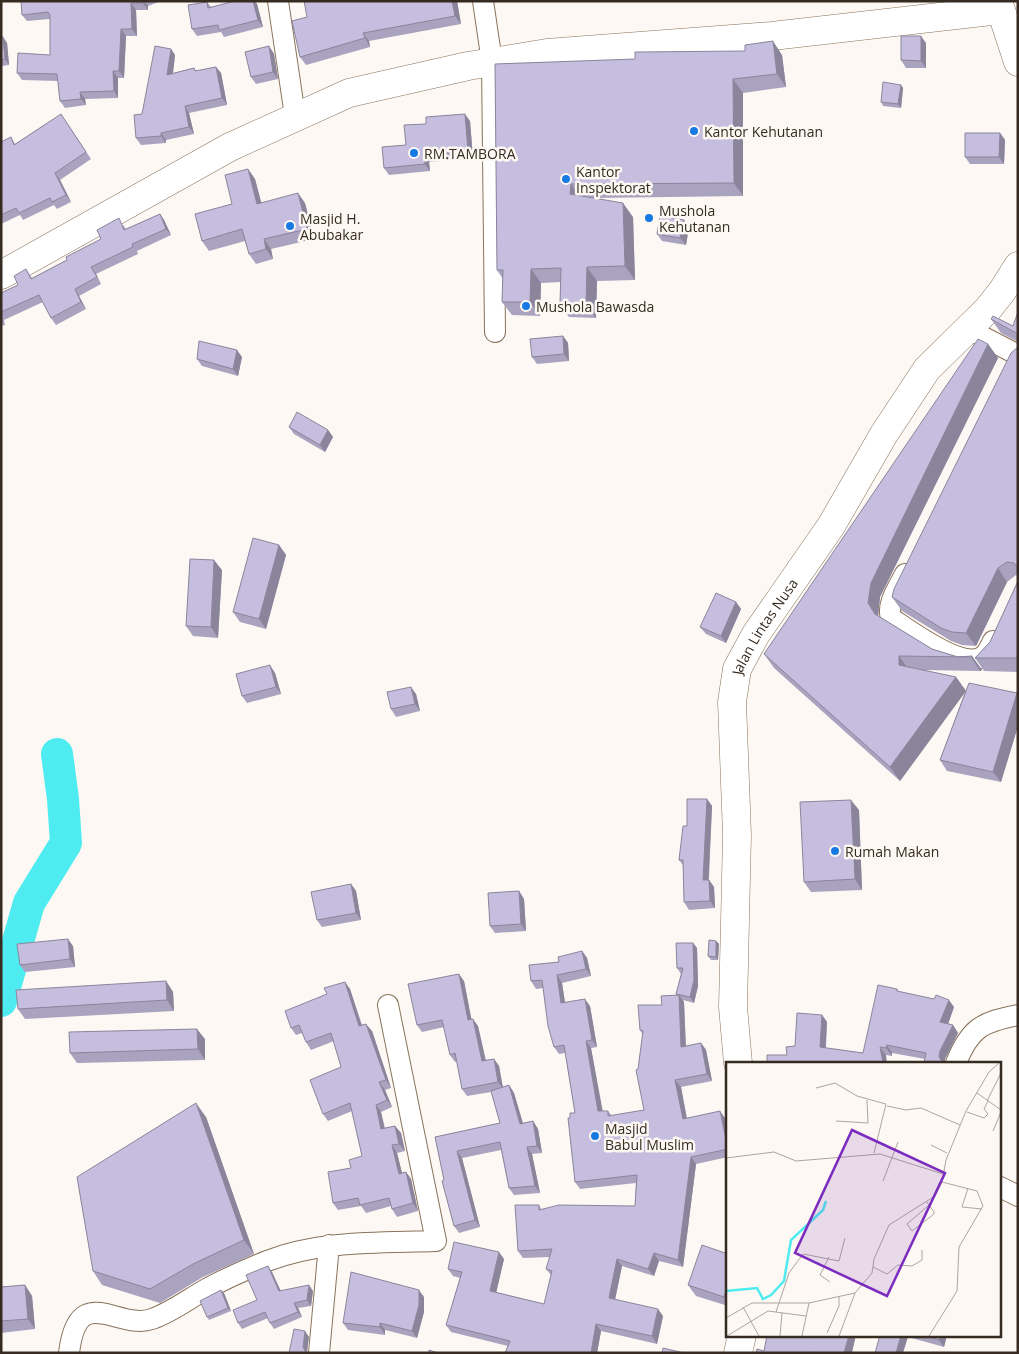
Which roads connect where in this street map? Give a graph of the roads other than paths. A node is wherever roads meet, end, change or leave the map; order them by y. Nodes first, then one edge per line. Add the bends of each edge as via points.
1 (278, 1) edge
2 (483, 1) edge
3 (999, 6) edge
4 (492, 62) junction
5 (1018, 62) edge
6 (295, 116) junction
7 (1018, 266) edge
8 (1, 275) edge
9 (968, 329) junction
10 (495, 332) dead end
11 (1012, 359) edge
12 (914, 555) edge
13 (1001, 623) edge
14 (388, 1005) dead end
15 (1018, 1015) edge
16 (738, 1062) edge
17 (956, 1062) edge
18 (1002, 1188) edge
19 (1018, 1196) edge
20 (329, 1245) junction
21 (742, 1336) edge
22 (69, 1353) edge
23 (319, 1353) edge
24 (738, 1353) edge

1 - 6 street
2 - 4 street
3 - 4 highway via 772,36 547,53
3 - 5 highway
4 - 6 highway via 349,93
4 - 10 street
6 - 8 highway via 230,147
7 - 9 highway, Jalan Lintas Nusa via 1003,290
9 - 11 street
9 - 16 highway, Jalan Lintas Nusa via 928,369 884,434 831,526 756,634 737,669 732,702 737,835 733,1007
12 - 13 street via 892,599 891,618 939,649 968,659 981,658 989,650
14 - 20 street via 436,1241
15 - 17 street via 978,1027
18 - 19 street
20 - 22 street via 268,1261 148,1321 98,1312 88,1314 75,1328
20 - 23 street
21 - 24 highway

